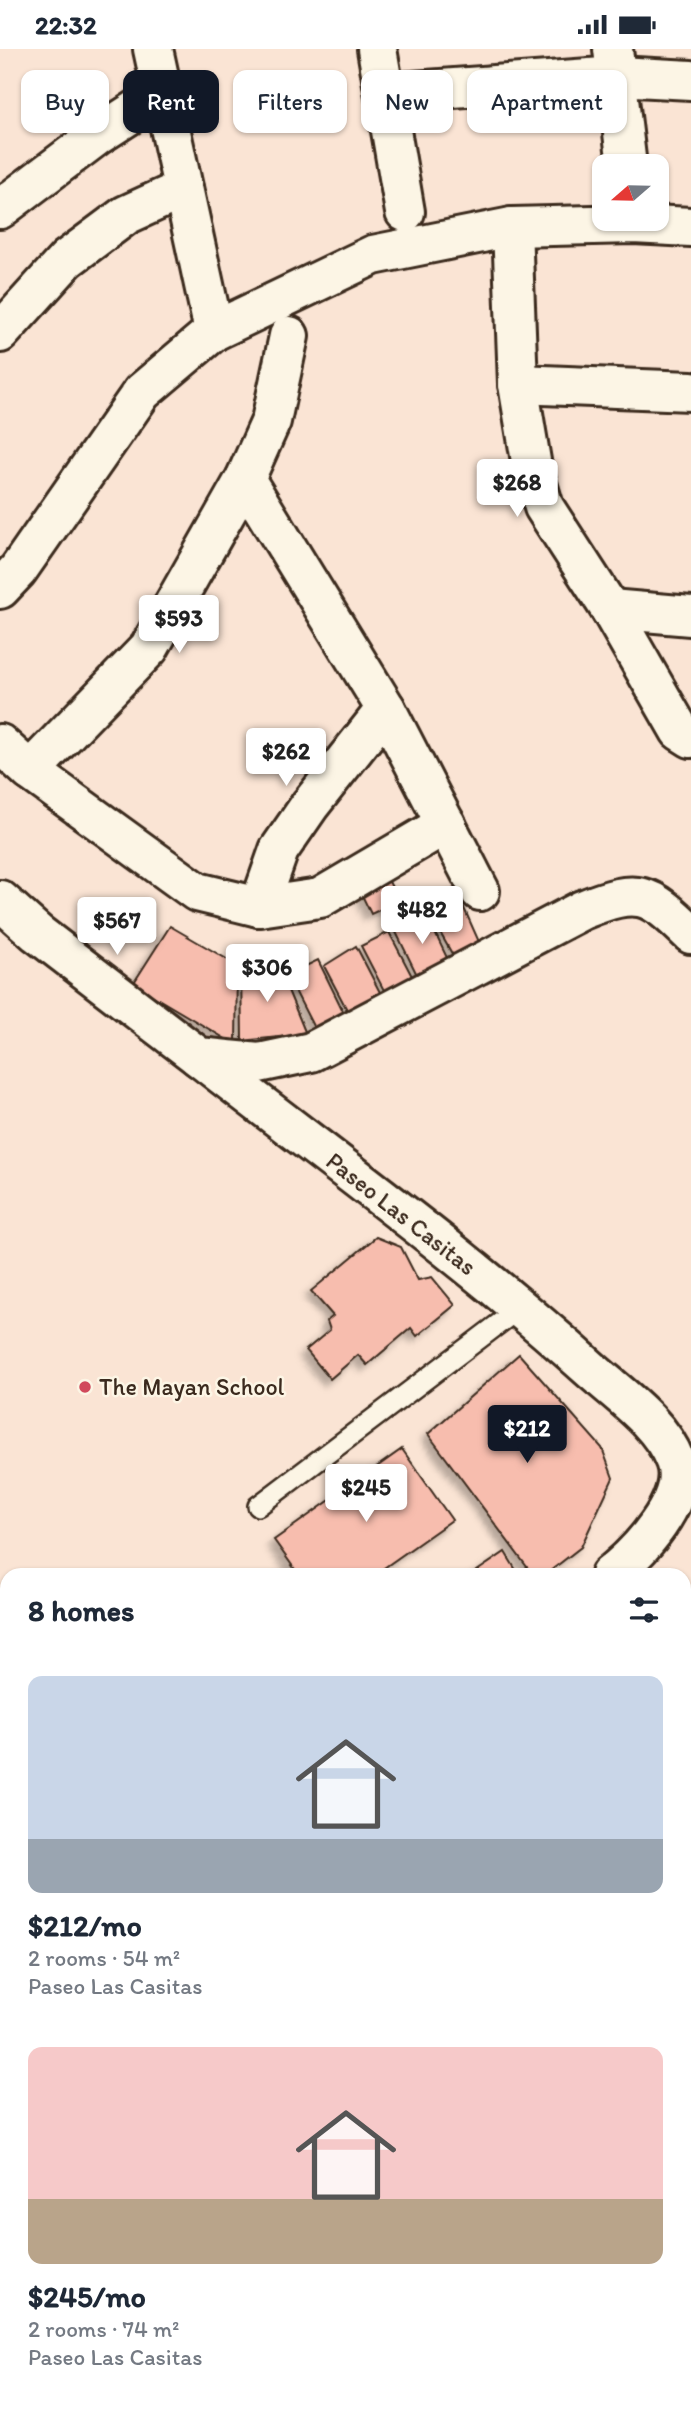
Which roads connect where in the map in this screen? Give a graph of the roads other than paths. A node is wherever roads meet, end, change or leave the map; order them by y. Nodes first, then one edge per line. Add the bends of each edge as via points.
1 (153, 49) edge
2 (377, 49) edge
3 (615, 63) edge
4 (158, 70) edge
5 (381, 70) edge
6 (691, 80) edge
7 (453, 84) edge
8 (123, 119) edge
9 (171, 133) edge
10 (392, 133) edge
11 (626, 154) edge
12 (183, 189) junction
13 (0, 209) edge
14 (405, 212) dead end
15 (592, 223) edge
16 (669, 225) edge
17 (512, 227) junction
18 (691, 227) edge
19 (214, 331) junction
20 (0, 333) edge
21 (289, 336) dead end
22 (518, 384) junction
23 (691, 391) edge
24 (245, 479) junction
25 (0, 589) edge
26 (610, 609) junction
27 (691, 616) edge
28 (387, 709) junction
29 (691, 738) edge
30 (0, 744) edge
31 (30, 771) junction
32 (446, 824) junction
33 (480, 891) dead end
34 (0, 900) edge
35 (259, 907) junction
36 (691, 934) edge
37 (199, 1057) junction
38 (521, 1307) junction
39 (258, 1506) dead end
40 (619, 1568) edge

1 - 4 street
2 - 5 street
3 - 6 street
3 - 7 street
3 - 11 street
8 - 13 street
9 - 12 street
10 - 14 street
12 - 19 street
12 - 20 street via 126,215 67,258
15 - 17 street
16 - 18 street
17 - 19 street via 373,255
17 - 22 street
19 - 25 street via 142,392
21 - 24 street via 271,421
22 - 23 street
22 - 26 street via 544,507
24 - 28 street
24 - 31 street via 149,648
26 - 27 street
26 - 29 street via 680,731
28 - 32 street
28 - 35 street via 279,851
30 - 31 street
31 - 35 street via 197,892
32 - 33 street
32 - 35 street via 320,898
34 - 37 street, Paseo Las Casitas
36 - 37 street via 665,908 642,896 616,897 311,1052 259,1063
37 - 38 street, Paseo Las Casitas
38 - 39 lane
38 - 40 street, Paseo Las Casitas via 649,1422 676,1463 675,1492 669,1507 633,1557

